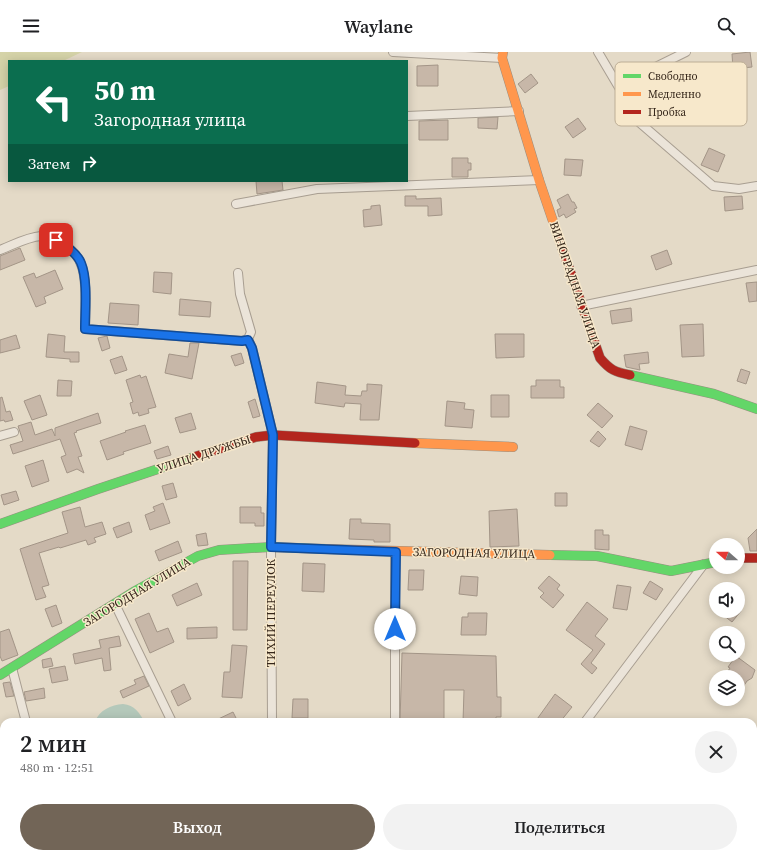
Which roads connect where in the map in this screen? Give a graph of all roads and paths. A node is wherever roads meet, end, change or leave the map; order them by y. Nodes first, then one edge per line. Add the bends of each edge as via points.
1 (393, 52) edge
2 (598, 52) edge
3 (686, 52) edge
4 (502, 55) edge
5 (665, 62) edge
6 (615, 80) edge
7 (519, 111) junction
8 (408, 116) edge
9 (644, 126) edge
10 (539, 180) junction
11 (757, 186) edge
12 (236, 204) dead end
13 (0, 250) edge
14 (757, 270) edge
15 (238, 273) dead end
16 (581, 306) junction
17 (248, 340) junction
18 (757, 409) edge
19 (14, 432) dead end
20 (273, 435) junction
21 (0, 436) edge
22 (513, 447) dead end
23 (0, 524) edge
24 (271, 547) junction
25 (396, 552) junction
26 (745, 558) edge
27 (757, 558) edge
28 (709, 563) edge
29 (704, 564) junction
30 (115, 604) junction
31 (12, 668) junction
32 (0, 675) edge
33 (25, 718) edge
34 (170, 718) edge
35 (272, 718) edge
36 (395, 718) edge
37 (587, 718) edge

1 - 4 street
2 - 6 street
3 - 5 street
4 - 7 street, ВИНОГРАДНАЯ УЛИЦА
7 - 8 street
7 - 10 street, ВИНОГРАДНАЯ УЛИЦА
9 - 11 street via 714,186 739,189
10 - 12 street via 317,189
10 - 16 street, ВИНОГРАДНАЯ УЛИЦА
13 - 17 street via 42,236 56,240 69,249 81,263 83,272 85,329
14 - 16 street
15 - 17 street, ТИХИЙ ПЕРЕУЛОК via 240,294 251,332
16 - 18 street, ВИНОГРАДНАЯ УЛИЦА via 600,358 615,372 714,394
17 - 20 street, ТИХИЙ ПЕРЕУЛОК
19 - 21 street
20 - 22 street, УЛИЦА ДРУЖБЫ
20 - 23 street, УЛИЦА ДРУЖБЫ via 256,437
20 - 24 street, ТИХИЙ ПЕРЕУЛОК
24 - 25 street, ЗАГОРОДНАЯ УЛИЦА
24 - 30 street, ЗАГОРОДНАЯ УЛИЦА via 219,550 198,556
24 - 35 street, ТИХИЙ ПЕРЕУЛОК
25 - 29 street, ЗАГОРОДНАЯ УЛИЦА via 597,556 671,571
25 - 36 street
26 - 27 street
28 - 29 street, ЗАГОРОДНАЯ УЛИЦА
29 - 37 street
30 - 31 street, ЗАГОРОДНАЯ УЛИЦА
30 - 34 street
31 - 32 street, ЗАГОРОДНАЯ УЛИЦА
31 - 33 street

